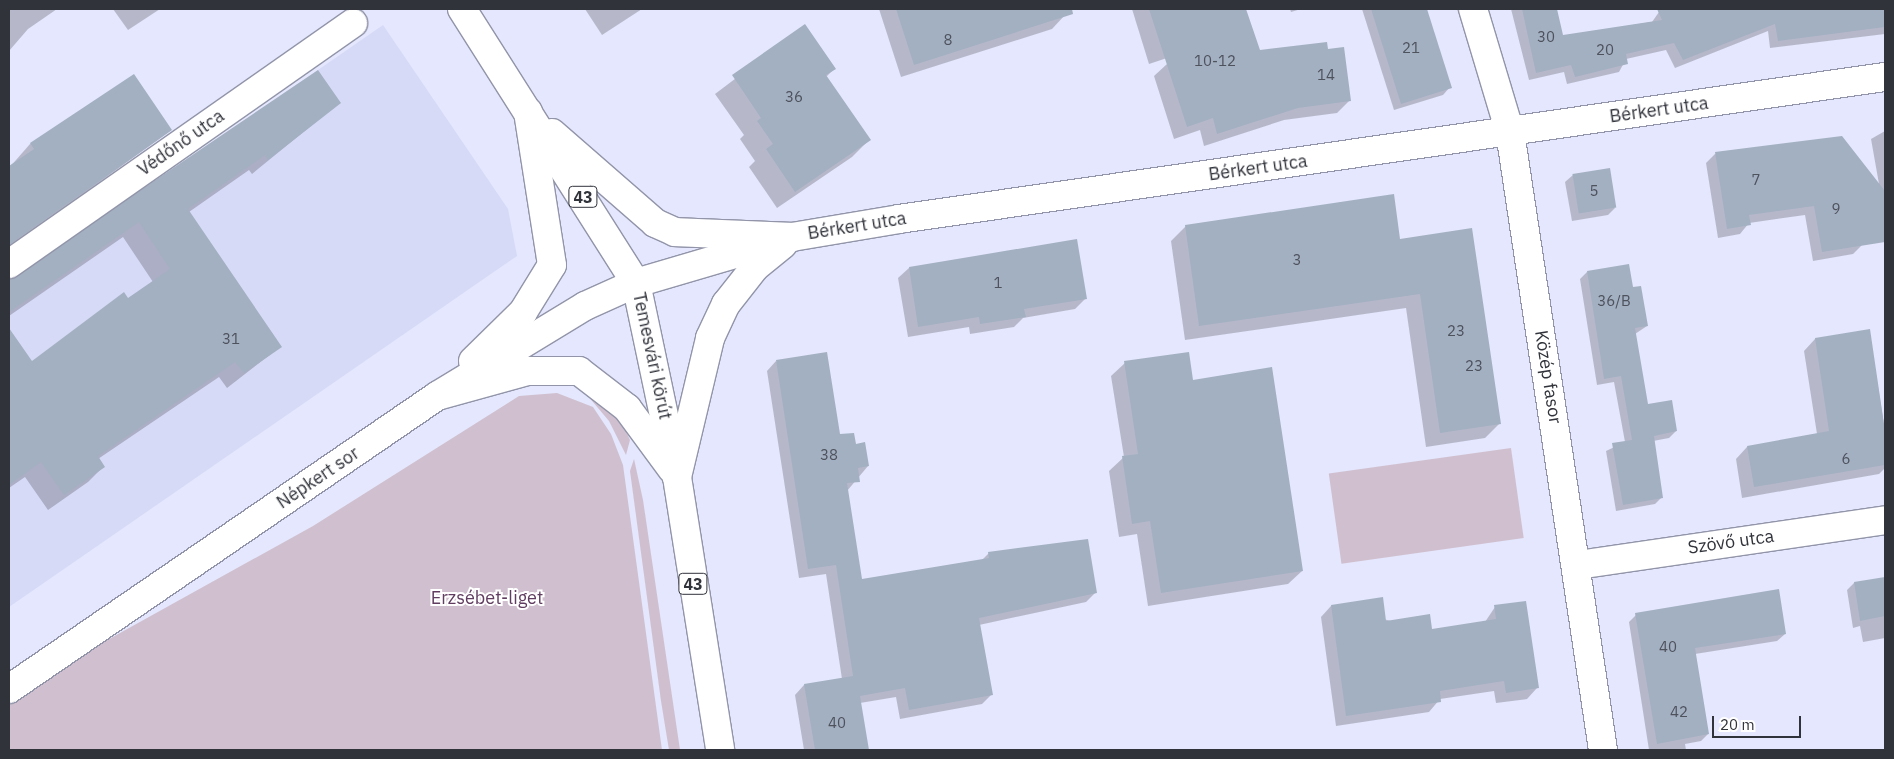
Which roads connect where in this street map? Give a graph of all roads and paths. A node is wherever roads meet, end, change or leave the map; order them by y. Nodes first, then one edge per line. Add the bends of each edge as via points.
1 (462, 9) edge
2 (1473, 9) edge
3 (354, 23) dead end
4 (1885, 77) edge
5 (528, 112) junction
6 (1510, 132) junction
7 (792, 237) junction
8 (9, 264) edge
9 (636, 283) junction
10 (437, 396) junction
11 (677, 477) junction
12 (1885, 520) edge
13 (1578, 565) junction
14 (9, 689) edge
15 (720, 750) edge
16 (1603, 750) edge

1 - 5 street, Temesvári körút / 43
2 - 6 street, Közép fasor
3 - 8 street, Védőnő utca
4 - 6 street, Bérkert utca
5 - 7 street via 655,223 675,232 713,237
5 - 9 street, Temesvári körút / 43
5 - 10 street via 552,265 523,312
6 - 7 street, Bérkert utca
6 - 13 street, Közép fasor
7 - 9 street, Bérkert utca
7 - 11 street via 755,267 726,304 710,338
9 - 10 street, Népkert sor via 585,306
9 - 11 street, Temesvári körút / 43
10 - 11 street via 527,370 579,371 627,408
10 - 14 street, Népkert sor
11 - 15 street, Temesvári körút / 43
12 - 13 street, Szövő utca
13 - 16 street, Közép fasor

